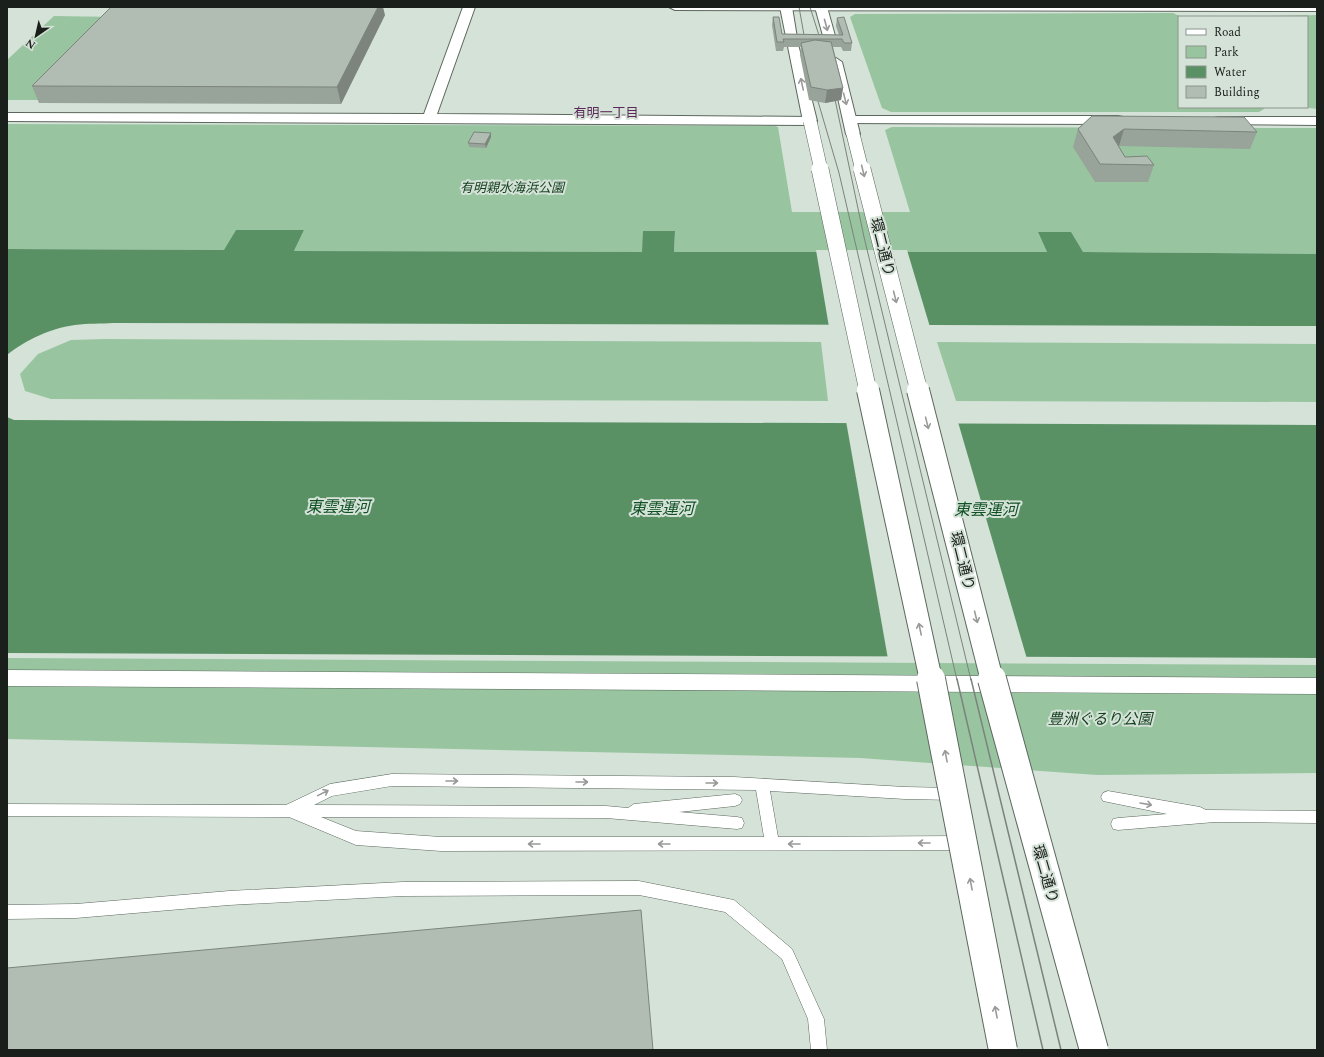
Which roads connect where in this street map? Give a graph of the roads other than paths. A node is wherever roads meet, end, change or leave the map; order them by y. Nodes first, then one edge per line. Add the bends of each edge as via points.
1 (469, 7) edge
2 (675, 7) edge
3 (786, 7) edge
4 (821, 7) edge
5 (1190, 7) edge
6 (1317, 8) edge
7 (1197, 16) edge
8 (1279, 108) edge
9 (7, 117) edge
10 (429, 118) junction
11 (1134, 120) edge
12 (1205, 120) edge
13 (810, 121) junction
14 (1290, 121) junction
15 (1317, 121) edge
16 (852, 126) junction
17 (7, 678) edge
18 (1317, 686) edge
19 (762, 785) junction
20 (954, 794) junction
21 (1108, 797) dead end
22 (736, 800) dead end
23 (7, 810) edge
24 (288, 811) junction
25 (606, 812) junction
26 (1215, 816) junction
27 (1317, 817) edge
28 (737, 823) dead end
29 (1118, 824) dead end
30 (963, 843) junction
31 (772, 844) junction
32 (7, 912) edge
33 (819, 1050) edge
34 (1003, 1050) edge
35 (1094, 1050) edge

1 - 10 street
2 - 3 street
3 - 4 street
13 -> 3 street
4 - 5 street
4 -> 16 street, 環二通り
5 - 6 street
5 - 7 street
8 - 14 street
9 - 10 street
10 - 13 street
11 - 16 street
12 - 14 street
20 -> 13 street, bridge
14 - 15 street
16 -> 35 street, 環二通り, bridge via 1006,735
17 - 18 street
19 - 20 lane
24 -> 19 lane via 330,790 392,780
19 - 31 lane
20 - 30 street, bridge
21 -> 26 lane
22 - 25 lane
23 - 24 lane
24 - 25 lane
31 -> 24 lane via 433,844 356,838
25 - 28 lane
26 - 27 lane
26 - 29 lane
30 -> 31 lane
34 -> 30 street, bridge
32 - 33 lane via 76,910 229,898 403,889 639,888 729,905 787,954 816,1019

